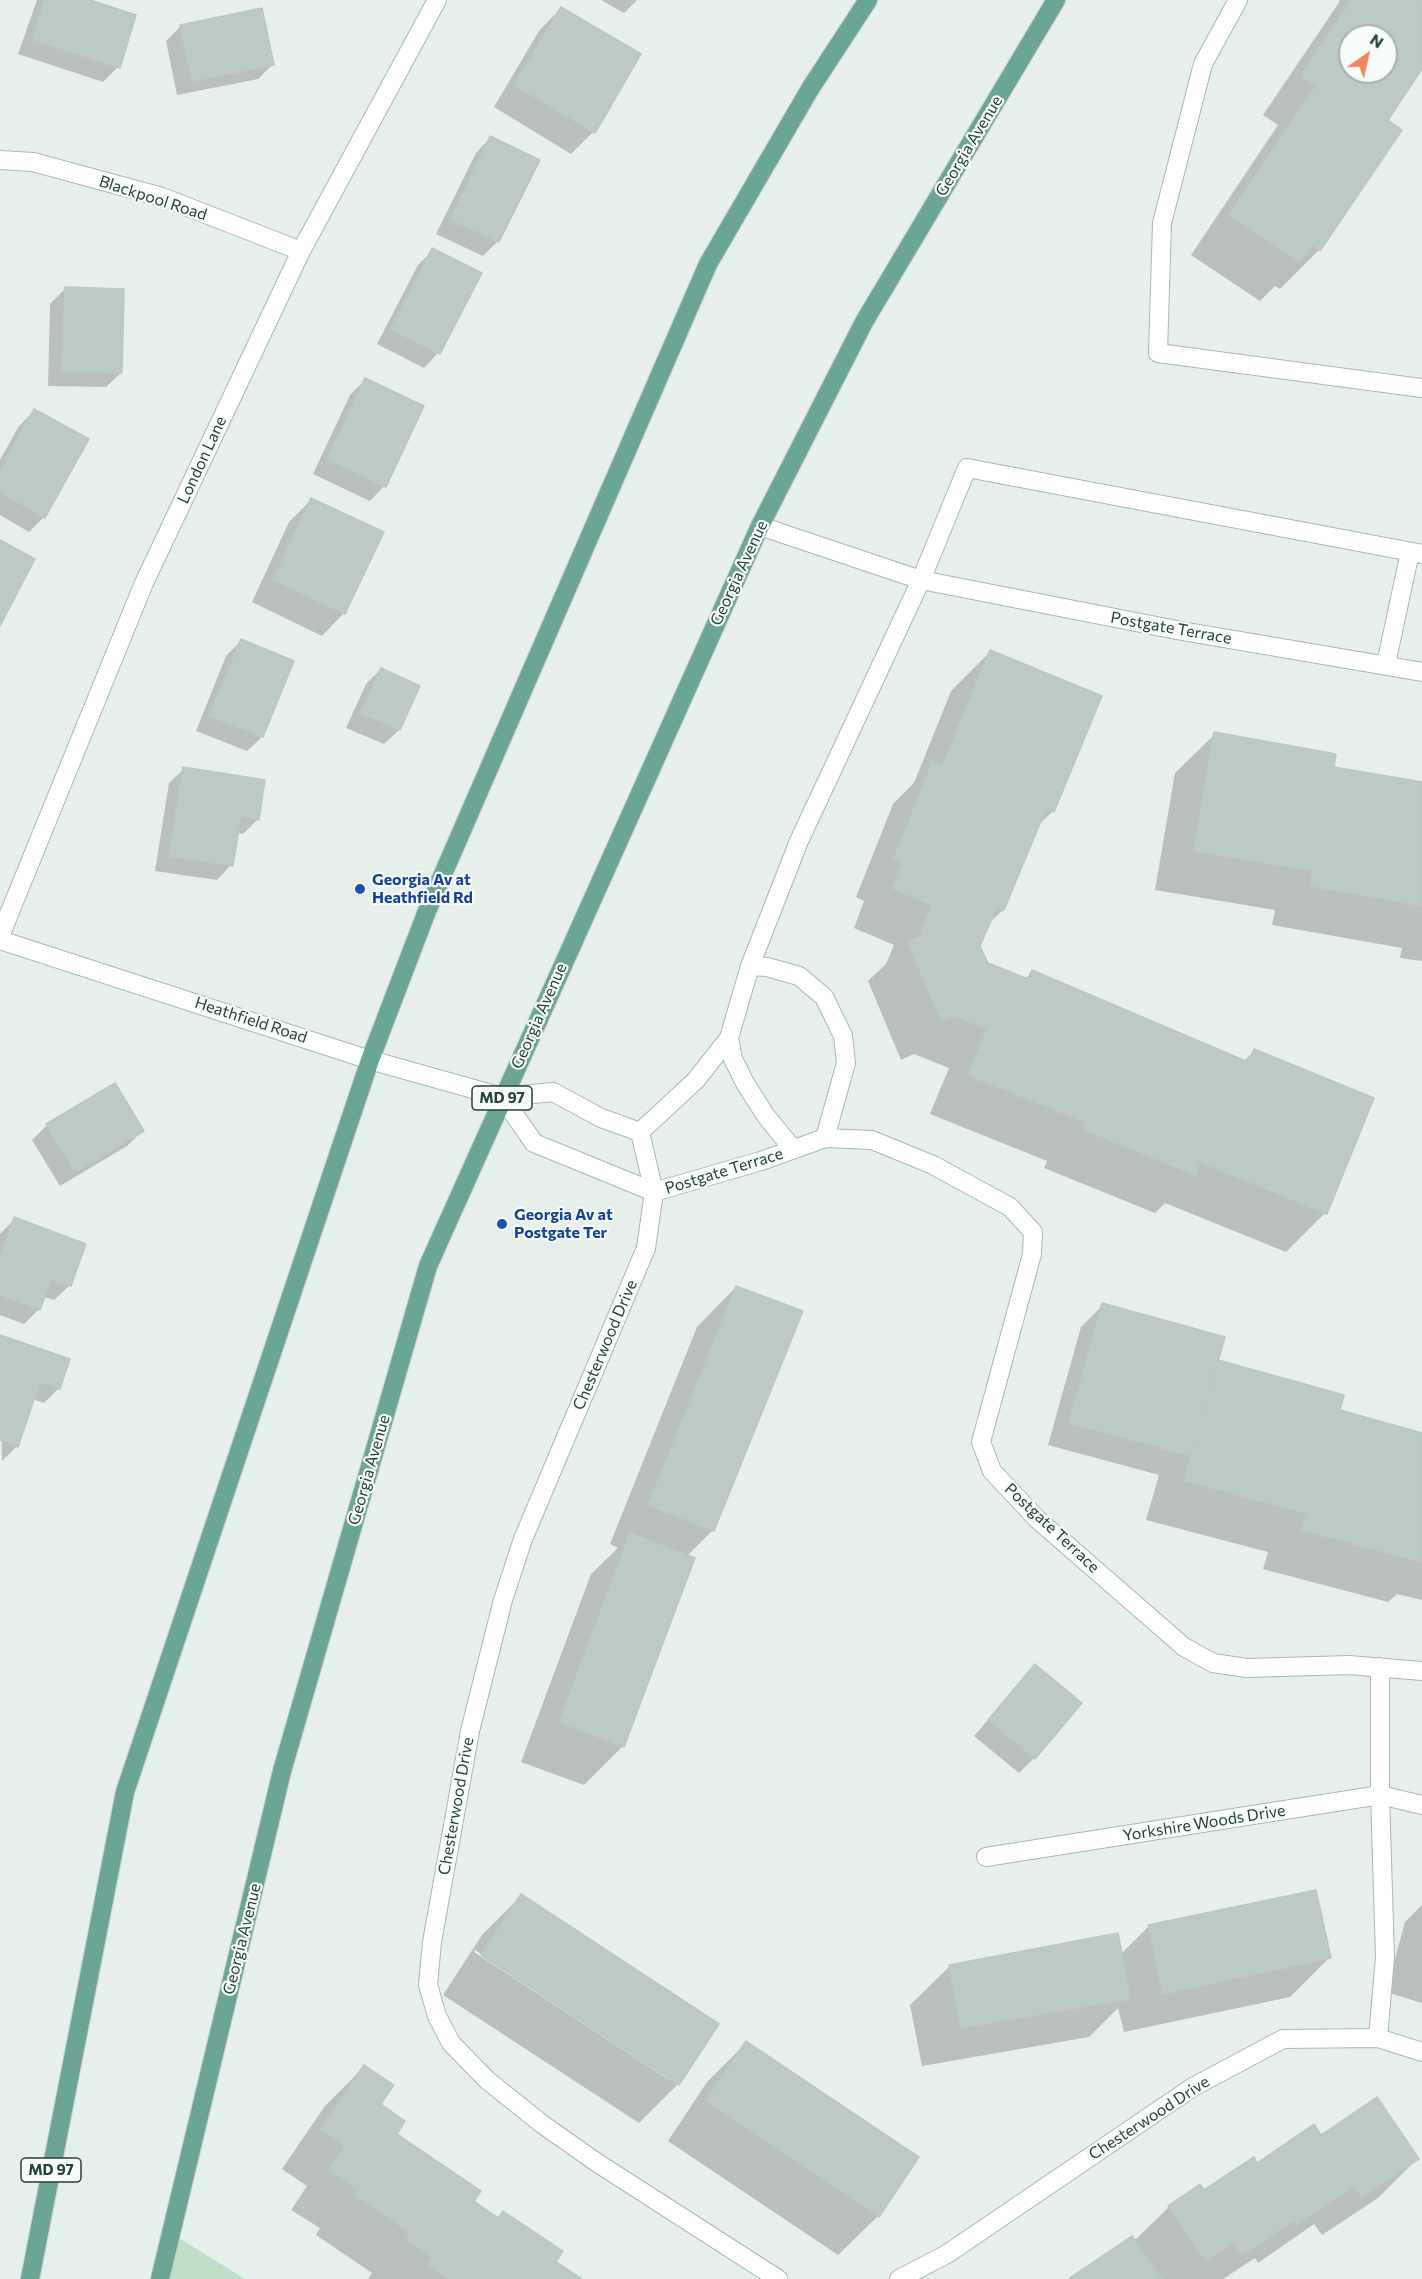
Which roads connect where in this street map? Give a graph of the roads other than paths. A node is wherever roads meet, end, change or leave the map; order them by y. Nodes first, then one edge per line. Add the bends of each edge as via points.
1 (437, 0) edge
2 (868, 0) edge
3 (1056, 0) edge
4 (1238, 0) edge
5 (0, 160) edge
6 (301, 251) junction
7 (1422, 388) edge
8 (760, 526) junction
9 (1416, 553) edge
10 (921, 580) junction
11 (1386, 664) junction
12 (1422, 672) edge
13 (0, 938) edge
14 (750, 966) junction
15 (729, 1038) junction
16 (370, 1060) junction
17 (502, 1097) junction
18 (640, 1132) junction
19 (825, 1138) junction
20 (793, 1149) junction
21 (654, 1192) junction
22 (1380, 1667) junction
23 (1422, 1671) edge
24 (1380, 1796) junction
25 (1422, 1805) edge
26 (986, 1857) dead end
27 (1378, 2038) junction
28 (1422, 2052) edge
29 (30, 2279) edge
30 (160, 2279) edge
31 (778, 2279) edge
32 (899, 2279) edge

1 - 6 street, London Lane
2 - 16 main road, MD 97 via 810,89 708,264 427,911
3 - 8 main road, Georgia Avenue / MD 97 via 864,322
4 - 7 street via 1203,64 1162,223 1158,353
5 - 6 street, Blackpool Road via 33,162 162,197
6 - 13 street, London Lane via 144,583
8 - 10 street, Postgate Terrace
8 - 17 main road, Georgia Avenue / MD 97
9 - 10 street via 967,468
9 - 11 street
10 - 11 street, Postgate Terrace via 1182,631
10 - 14 street via 798,842
11 - 12 street, Postgate Terrace
13 - 16 street, Heathfield Road
14 - 15 street
14 - 19 street via 799,976 824,997 843,1036 846,1063
15 - 18 street via 696,1080
15 - 20 street, Postgate Terrace via 733,1059 745,1083
16 - 17 street, Heathfield Road
16 - 29 main road, MD 97 via 124,1791
17 - 18 street via 553,1092 601,1119
17 - 21 street, Postgate Terrace via 534,1143
17 - 30 main road, Georgia Avenue / MD 97 via 428,1266 295,1725
18 - 21 street, Postgate Terrace
19 - 20 street, Postgate Terrace
19 - 22 street, Postgate Terrace via 872,1140 933,1165 1010,1207 1033,1232 1032,1254 981,1442 992,1471 1037,1519 1184,1647 1213,1663 1247,1668
20 - 21 street, Postgate Terrace
21 - 31 street, Chesterwood Drive via 646,1248 523,1539 503,1600 470,1731 432,1942 429,1985 437,2016 451,2043 487,2080 596,2162
22 - 23 street, Postgate Terrace
22 - 24 street
24 - 25 street, Yorkshire Woods Drive
24 - 26 street, Yorkshire Woods Drive
24 - 27 street via 1385,1957
27 - 28 street, Chesterwood Drive
27 - 32 street, Chesterwood Drive via 1283,2039 1193,2087 947,2254

